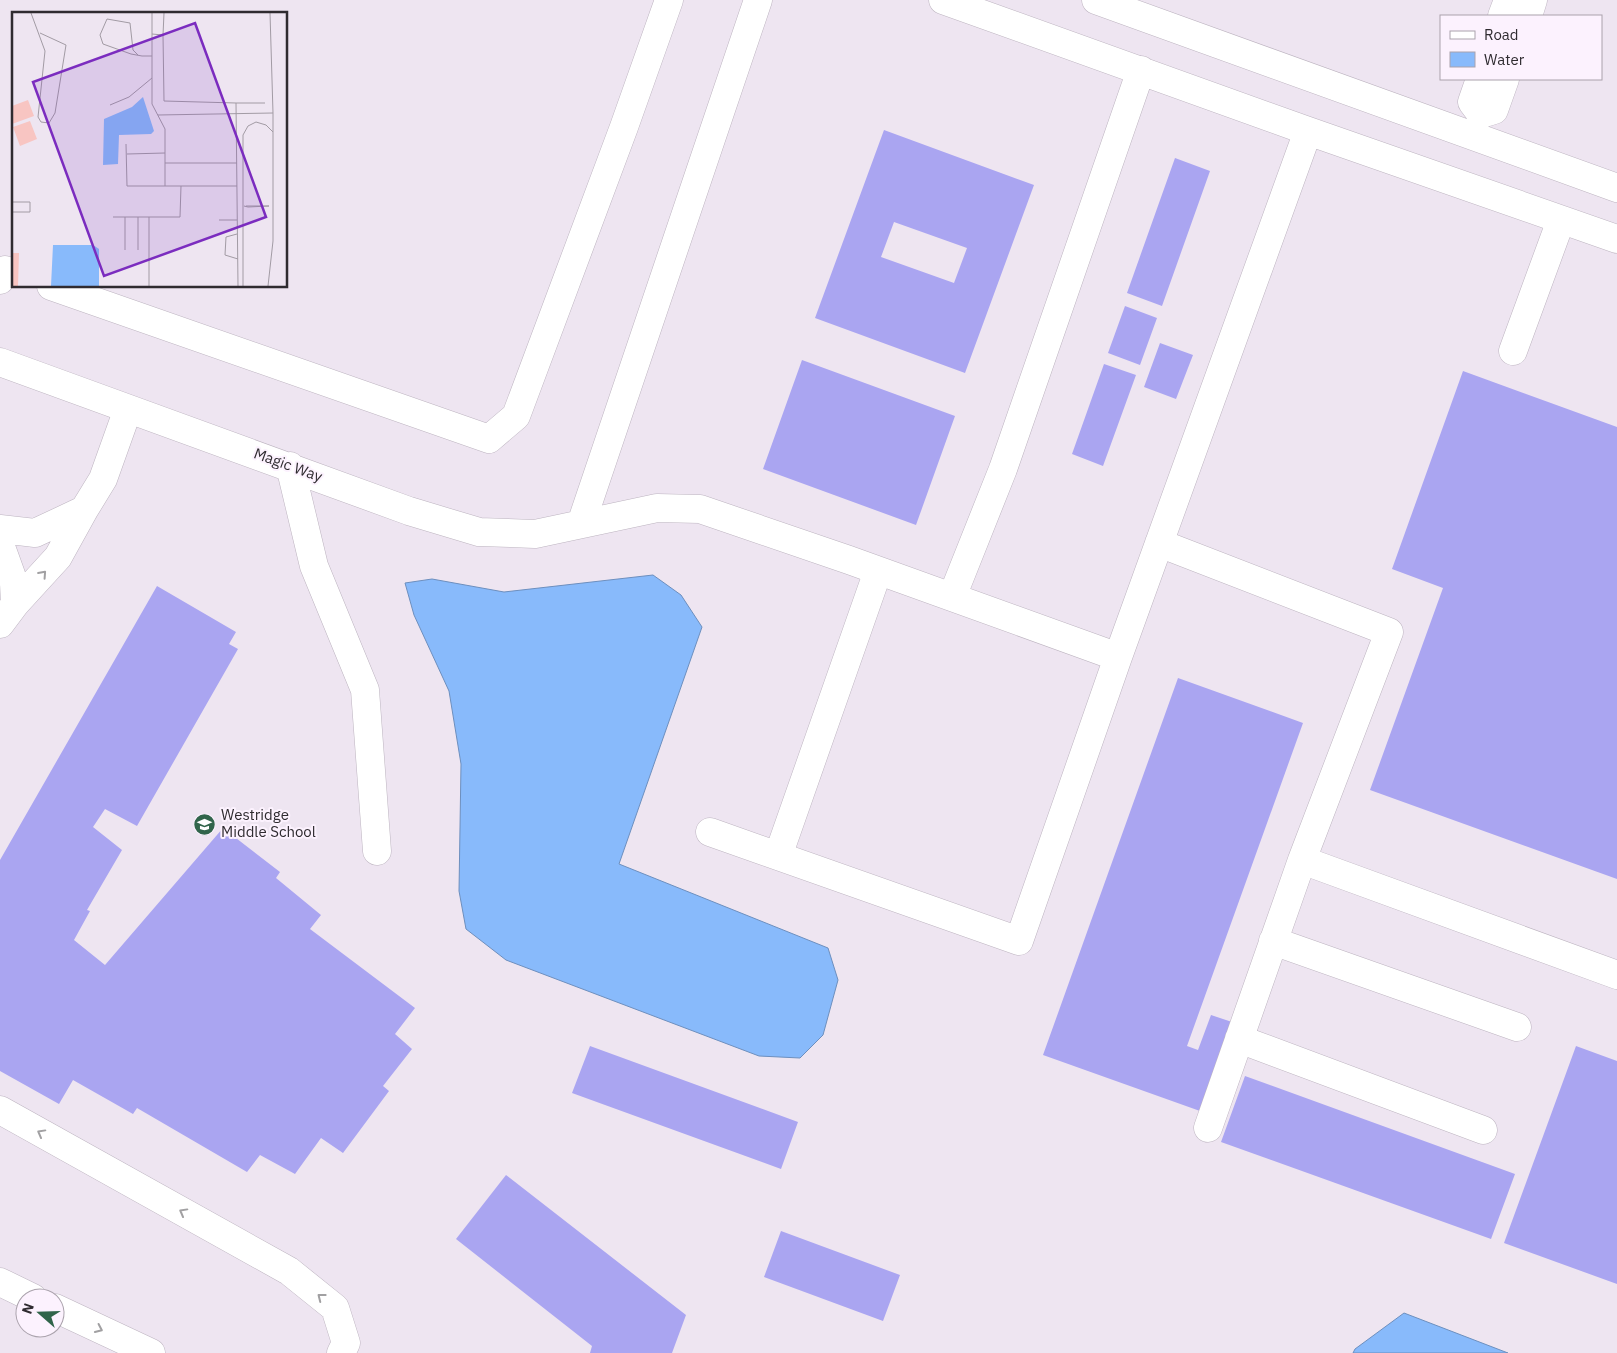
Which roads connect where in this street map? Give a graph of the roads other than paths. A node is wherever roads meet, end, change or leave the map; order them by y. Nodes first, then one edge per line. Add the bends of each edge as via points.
1 (669, 0) edge
2 (758, 0) edge
3 (943, 0) edge
4 (1096, 0) edge
5 (1508, 0) edge
6 (1534, 0) edge
7 (1502, 15) edge
8 (1528, 15) edge
9 (1141, 70) junction
10 (1480, 80) edge
11 (1505, 80) edge
12 (1477, 125) junction
13 (1308, 131) junction
14 (1617, 188) edge
15 (1561, 220) junction
16 (1617, 239) edge
17 (57, 288) edge
18 (1513, 350) dead end
19 (0, 362) edge
20 (128, 409) junction
21 (290, 466) junction
22 (84, 510) junction
23 (581, 524) junction
24 (0, 529) edge
25 (1160, 543) junction
26 (0, 544) edge
27 (878, 571) junction
28 (952, 597) junction
29 (8, 614) edge
30 (1118, 657) junction
31 (710, 832) dead end
32 (377, 851) dead end
33 (778, 856) junction
34 (1302, 860) junction
35 (1273, 941) junction
36 (1617, 974) edge
37 (1517, 1027) dead end
38 (1239, 1039) junction
39 (0, 1110) edge
40 (1208, 1128) dead end
41 (1483, 1130) dead end
42 (0, 1282) edge
43 (15, 1289) edge
44 (65, 1313) edge
45 (151, 1353) edge
46 (341, 1353) edge

1 - 17 street via 516,416 488,439
2 - 23 street
3 - 9 street
4 - 12 street
5 - 7 street
6 - 8 street
9 - 13 street
9 - 28 street via 1003,469
10 - 12 street via 1472,102
11 - 12 street via 1494,110
12 - 14 street
13 - 15 street
13 - 25 street
15 - 16 street
15 - 18 street
19 - 20 street, Magic Way
20 - 21 street, Magic Way
20 - 22 street via 103,479
21 - 23 street, Magic Way via 410,511 479,532 534,534
21 - 32 street via 314,566 365,690
22 - 24 street via 35,533
29 -> 22 street via 58,557
23 - 27 street, Magic Way via 657,508 700,510
25 - 30 street
25 - 34 street via 1389,632
26 - 29 street via 14,583
27 - 28 street, Magic Way
27 - 33 street
28 - 30 street, Magic Way
30 - 33 street via 1019,941
31 - 33 street
34 - 35 street
34 - 36 street
35 - 37 street
35 - 38 street
38 - 40 street
38 - 41 street
46 -> 39 street via 346,1342 335,1308 288,1271
42 - 43 street
44 -> 45 street

